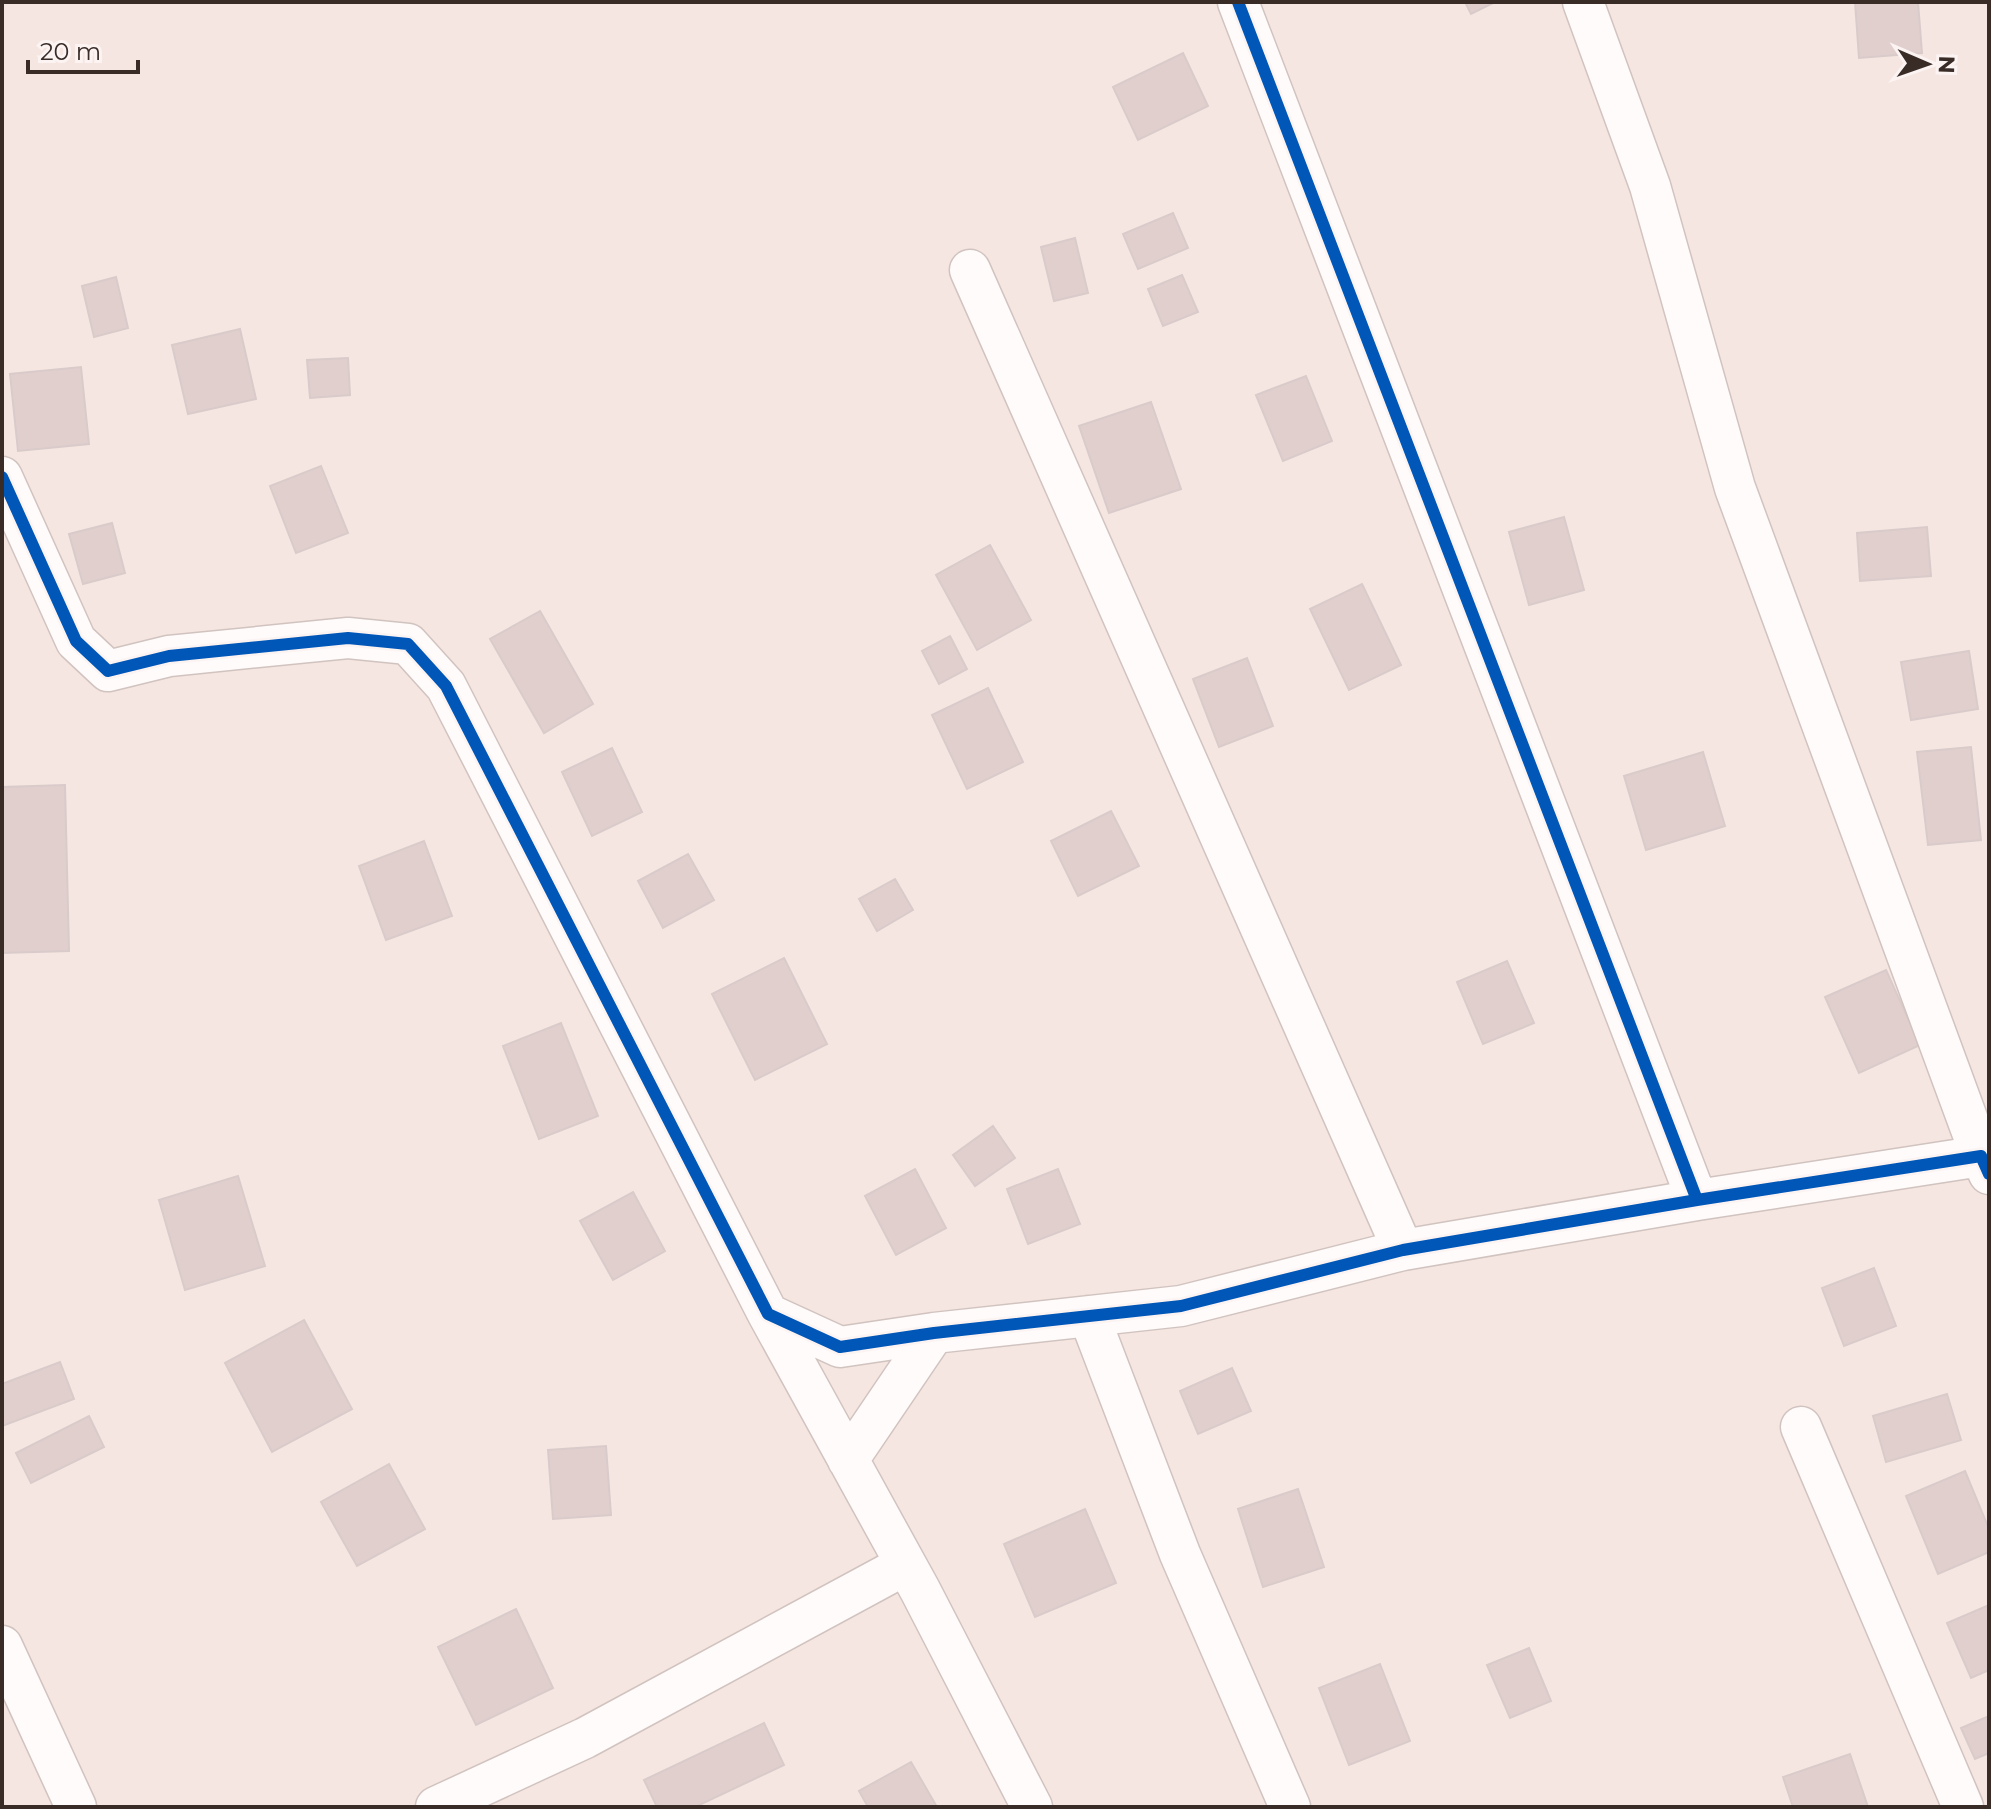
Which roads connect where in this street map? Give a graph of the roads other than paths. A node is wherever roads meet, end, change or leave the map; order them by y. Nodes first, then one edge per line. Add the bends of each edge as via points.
1 (1238, 2) edge
2 (1583, 2) edge
3 (970, 270) dead end
4 (2, 477) edge
5 (1985, 1165) edge
6 (1697, 1200) junction
7 (1403, 1250) junction
8 (768, 1314) junction
9 (1089, 1316) junction
10 (934, 1333) junction
11 (1801, 1427) dead end
12 (848, 1460) junction
13 (905, 1565) junction
14 (2, 1646) edge
15 (76, 1807) edge
16 (436, 1807) edge
17 (1032, 1807) edge
18 (1290, 1807) edge
19 (1963, 1807) edge

1 - 6 street
2 - 5 street via 1650,186 1735,488
3 - 7 street
4 - 8 street via 76,641 108,671 169,656 348,638 408,644 437,675
5 - 6 street
6 - 7 street
7 - 9 street via 1181,1306
8 - 10 street via 840,1347
8 - 12 street
9 - 10 street
9 - 18 street via 1180,1554
10 - 12 street
11 - 19 street
12 - 13 street
13 - 16 street via 585,1738
13 - 17 street
14 - 15 street

